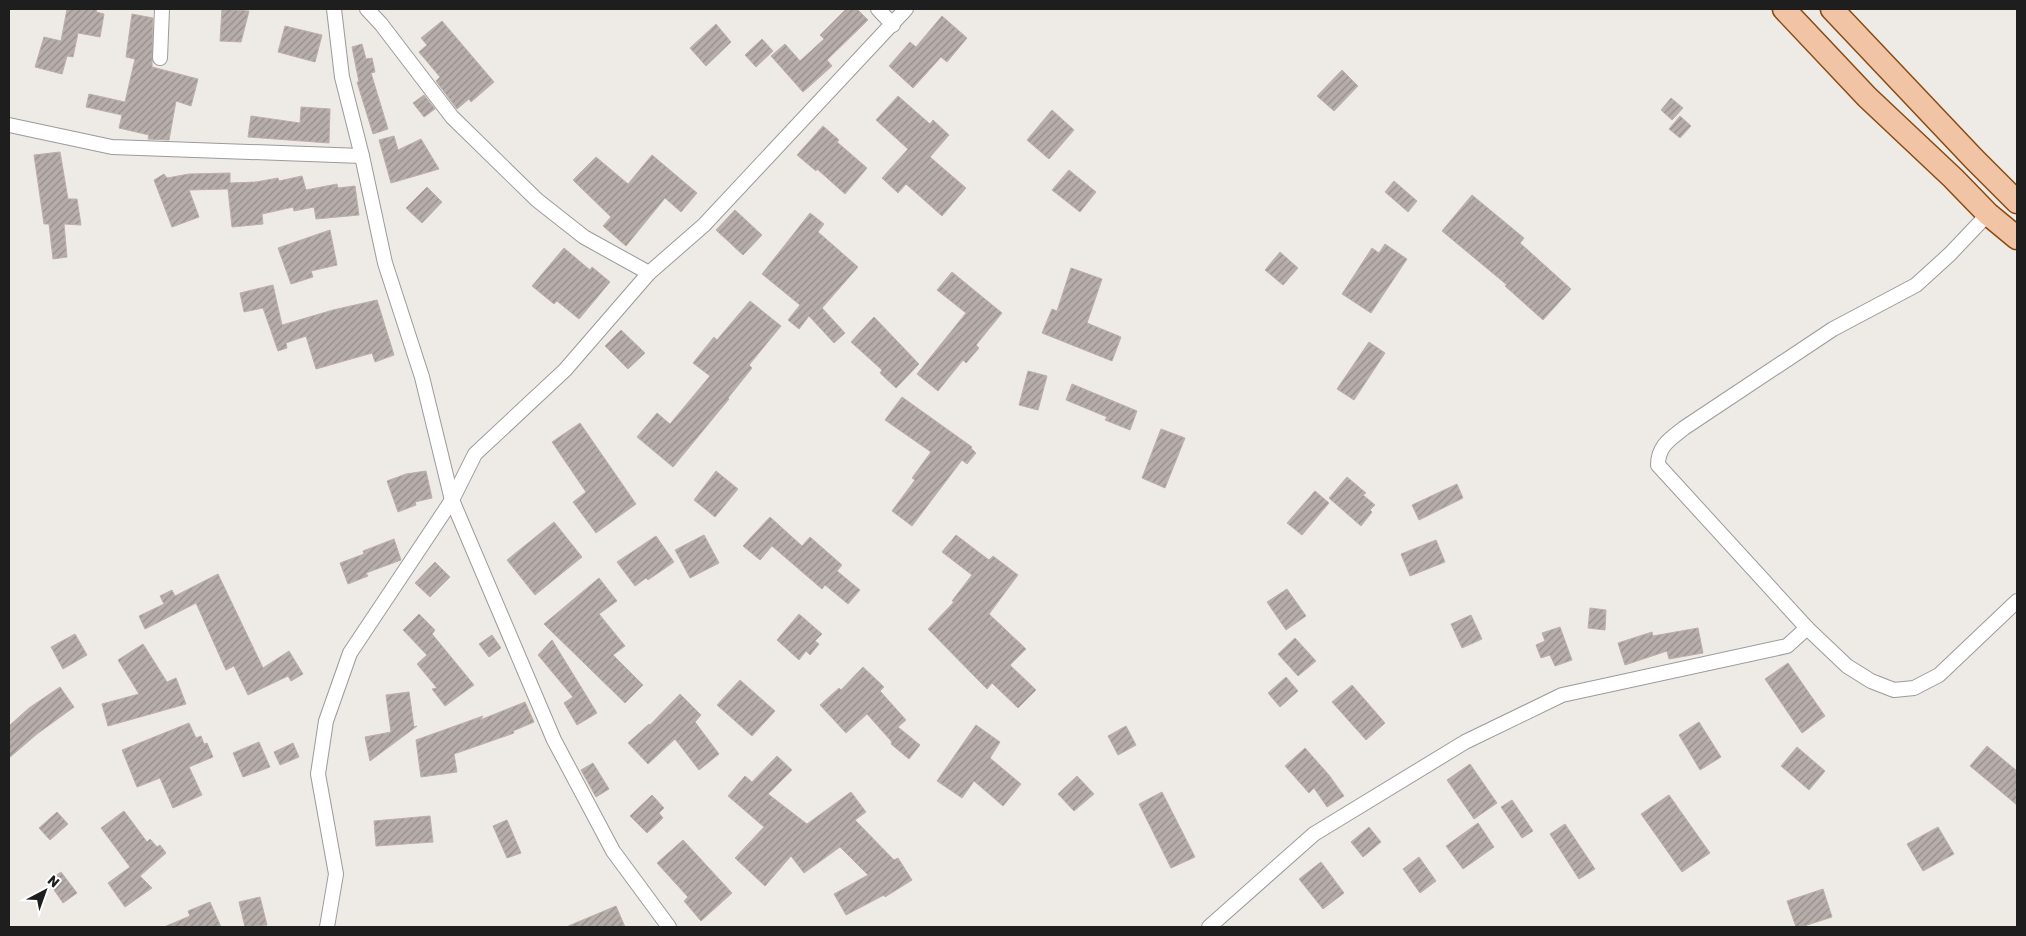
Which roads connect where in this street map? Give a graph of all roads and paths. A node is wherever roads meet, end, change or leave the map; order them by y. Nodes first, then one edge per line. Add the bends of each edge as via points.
1 (162, 9) edge
2 (334, 9) edge
3 (367, 9) edge
4 (878, 9) edge
5 (906, 9) edge
6 (1784, 9) edge
7 (1832, 9) edge
8 (893, 25) junction
9 (160, 58) dead end
10 (11, 124) edge
11 (362, 156) junction
12 (2017, 202) edge
13 (1988, 214) junction
14 (2017, 238) edge
15 (649, 273) junction
16 (452, 500) junction
17 (2017, 601) edge
18 (1806, 628) junction
19 (327, 927) edge
20 (669, 927) edge
21 (1209, 927) edge

1 - 9 street
2 - 11 street via 342,77
3 - 15 street via 452,117 537,200 584,237
4 - 8 street
5 - 8 street
6 - 13 main road via 1867,97
7 - 12 main road
8 - 15 street via 704,225
10 - 11 street via 112,147
11 - 16 street via 385,263 422,378
13 - 14 main road
13 - 18 street via 1916,285 1833,328 1684,428 1663,444 1658,454 1658,465
15 - 16 street via 565,370 475,454
16 - 19 street via 350,653 326,721 318,774 336,874
16 - 20 street via 554,740 613,850
17 - 18 street via 1939,675 1914,688 1894,690 1871,681 1847,666
18 - 21 street via 1787,646 1562,695 1465,742 1314,834

